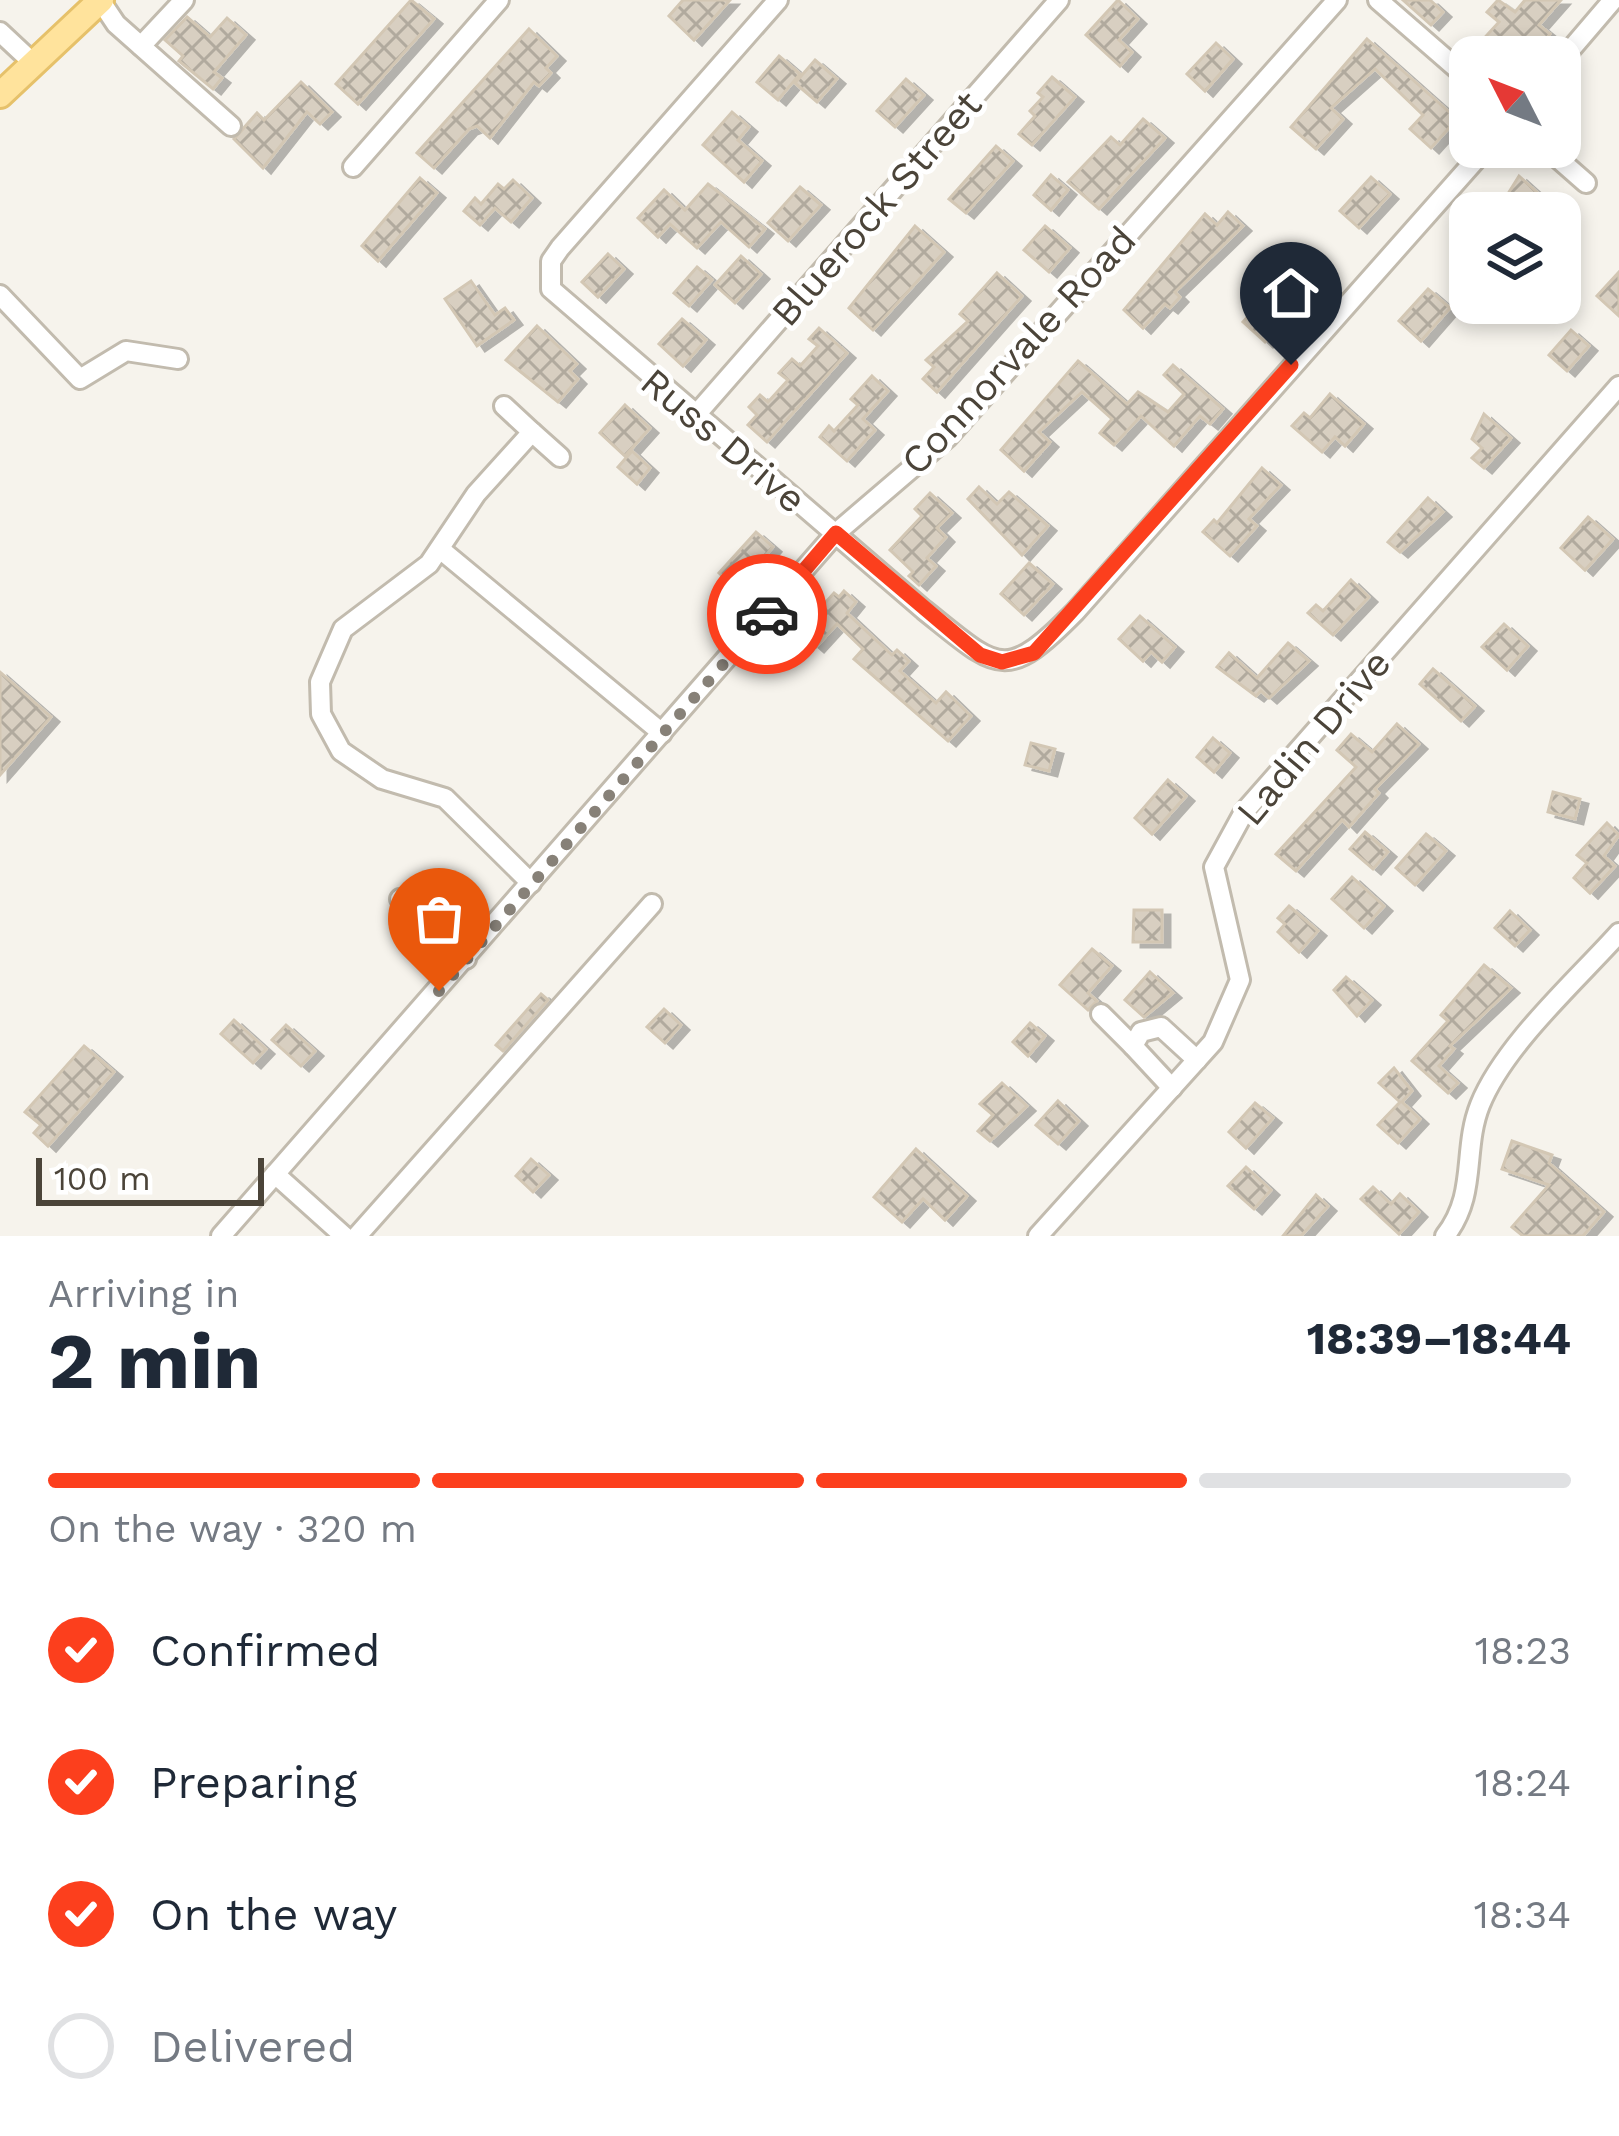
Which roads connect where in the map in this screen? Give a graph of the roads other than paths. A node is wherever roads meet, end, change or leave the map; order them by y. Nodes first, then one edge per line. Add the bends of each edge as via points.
1 (101, 0) edge
2 (184, 0) edge
3 (499, 0) edge
4 (778, 0) edge
5 (1058, 0) edge
6 (1336, 0) edge
7 (1378, 0) edge
8 (1613, 0) edge
9 (0, 32) edge
10 (1581, 37) edge
11 (141, 46) junction
12 (31, 61) junction
13 (1449, 62) edge
14 (0, 95) edge
15 (230, 126) dead end
16 (353, 167) dead end
17 (1467, 168) edge
18 (1569, 168) edge
19 (1586, 183) dead end
20 (0, 295) edge
21 (178, 359) dead end
22 (1619, 386) edge
23 (504, 406) dead end
24 (694, 417) junction
25 (532, 432) junction
26 (560, 457) dead end
27 (836, 533) junction
28 (440, 549) junction
29 (662, 733) junction
30 (531, 883) junction
31 (400, 899) dead end
32 (652, 904) dead end
33 (1619, 933) edge
34 (466, 959) junction
35 (1102, 1014) dead end
36 (1132, 1046) junction
37 (1197, 1060) junction
38 (1172, 1088) junction
39 (274, 1174) junction
40 (221, 1236) edge
41 (344, 1236) edge
42 (357, 1236) edge
43 (1038, 1236) edge
44 (1445, 1236) edge

1 - 11 street
1 - 12 main road
2 - 11 street
3 - 16 street
4 - 24 street, Russ Drive via 560,248 548,276 559,300
5 - 24 street, Bluerock Street
6 - 27 street, Connorvale Road via 947,437
7 - 13 street
8 - 10 street
9 - 12 street
11 - 15 street
12 - 14 main road
17 - 27 street, Russ Drive via 1034,653 1002,662 965,643
18 - 19 street
20 - 21 street via 80,379 126,351
22 - 37 street, Ladin Drive via 1244,812 1214,867 1240,980
23 - 25 street
24 - 27 street, Russ Drive
25 - 26 street
25 - 28 street
27 - 29 street, Connorvale Road
28 - 29 street
28 - 30 street via 343,629 320,682 322,713 340,751 382,779 445,798
29 - 30 street, Connorvale Road
30 - 34 street, Connorvale Road
31 - 34 street
32 - 42 street
33 - 44 street via 1510,1056 1479,1106 1462,1214
34 - 39 street, Connorvale Road
35 - 36 street
36 - 37 street via 1141,1032 1161,1027
36 - 38 street
37 - 38 street, Ladin Drive
38 - 43 street, Ladin Drive
39 - 40 street, Connorvale Road
39 - 41 street

